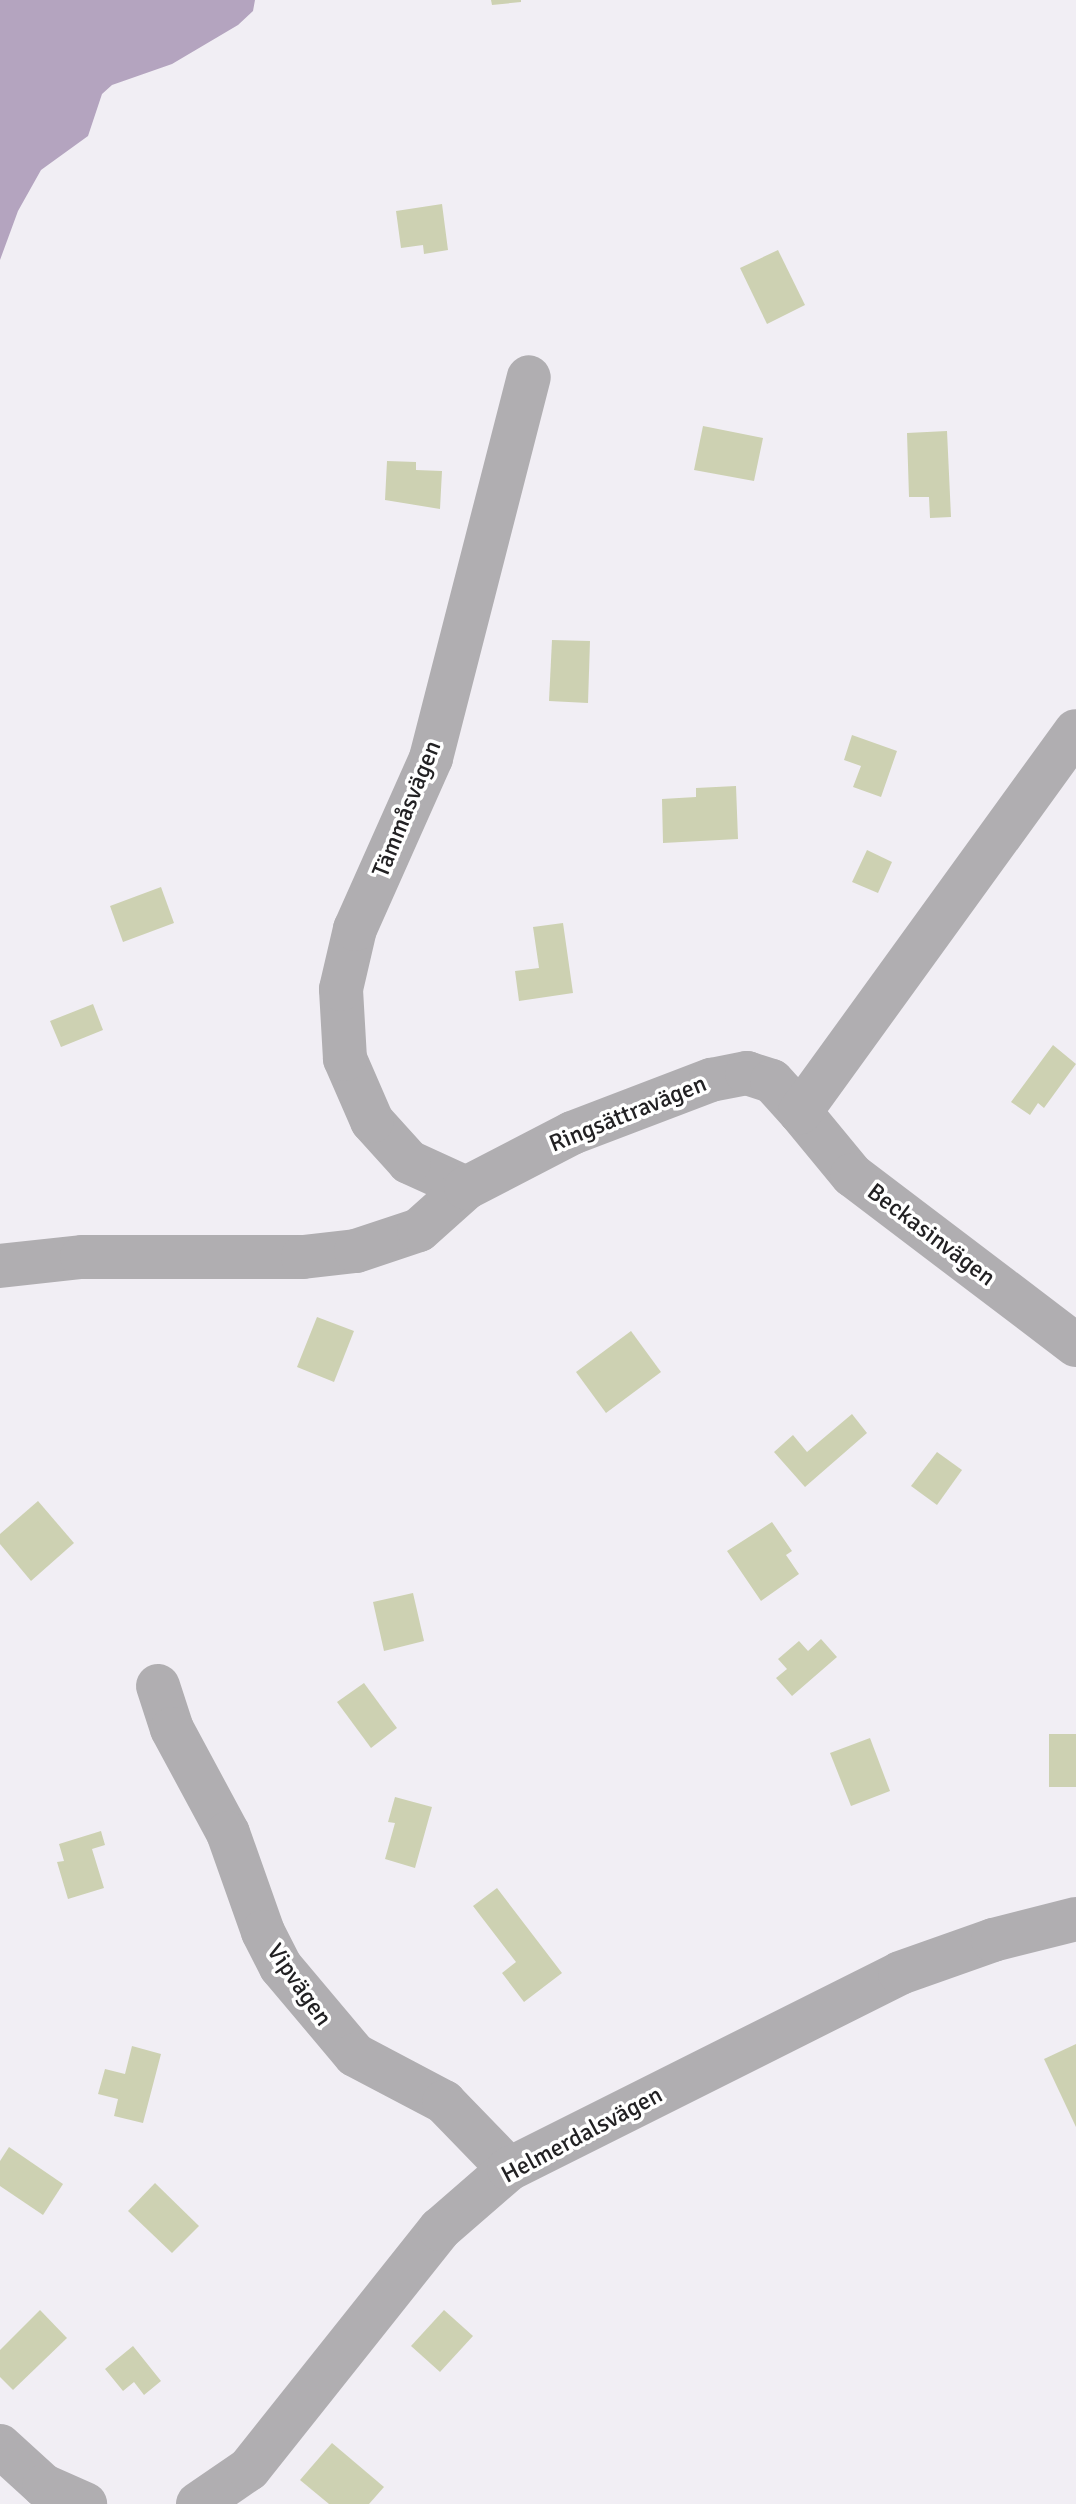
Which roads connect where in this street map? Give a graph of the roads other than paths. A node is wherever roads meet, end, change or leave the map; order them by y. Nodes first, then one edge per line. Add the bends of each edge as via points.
1 (529, 377) dead end
2 (1076, 731) edge
3 (800, 1112) junction
4 (466, 1188) junction
5 (0, 1266) edge
6 (1076, 1345) edge
7 (158, 1686) dead end
8 (1076, 1919) edge
9 (509, 2169) junction
10 (0, 2446) edge
11 (207, 2502) edge
12 (85, 2504) edge

1 - 4 street, Tämmåsvägen via 431,758 355,929 341,989 345,1059 372,1121 409,1162
2 - 3 street
3 - 4 street, Ringsättravägen via 772,1081 747,1073 711,1080 572,1133
3 - 6 street, Beckasinvägen via 852,1175
4 - 5 street, Ringsättravägen via 419,1230 356,1251 303,1257 82,1257
7 - 9 street, Vipvägen via 172,1729 228,1833 281,1967 355,2055 444,2102
8 - 9 street, Helmerdalsvägen via 993,1940 900,1973
9 - 11 street, Helmerdalsvägen via 440,2229 280,2434 249,2469
10 - 12 street via 44,2486

